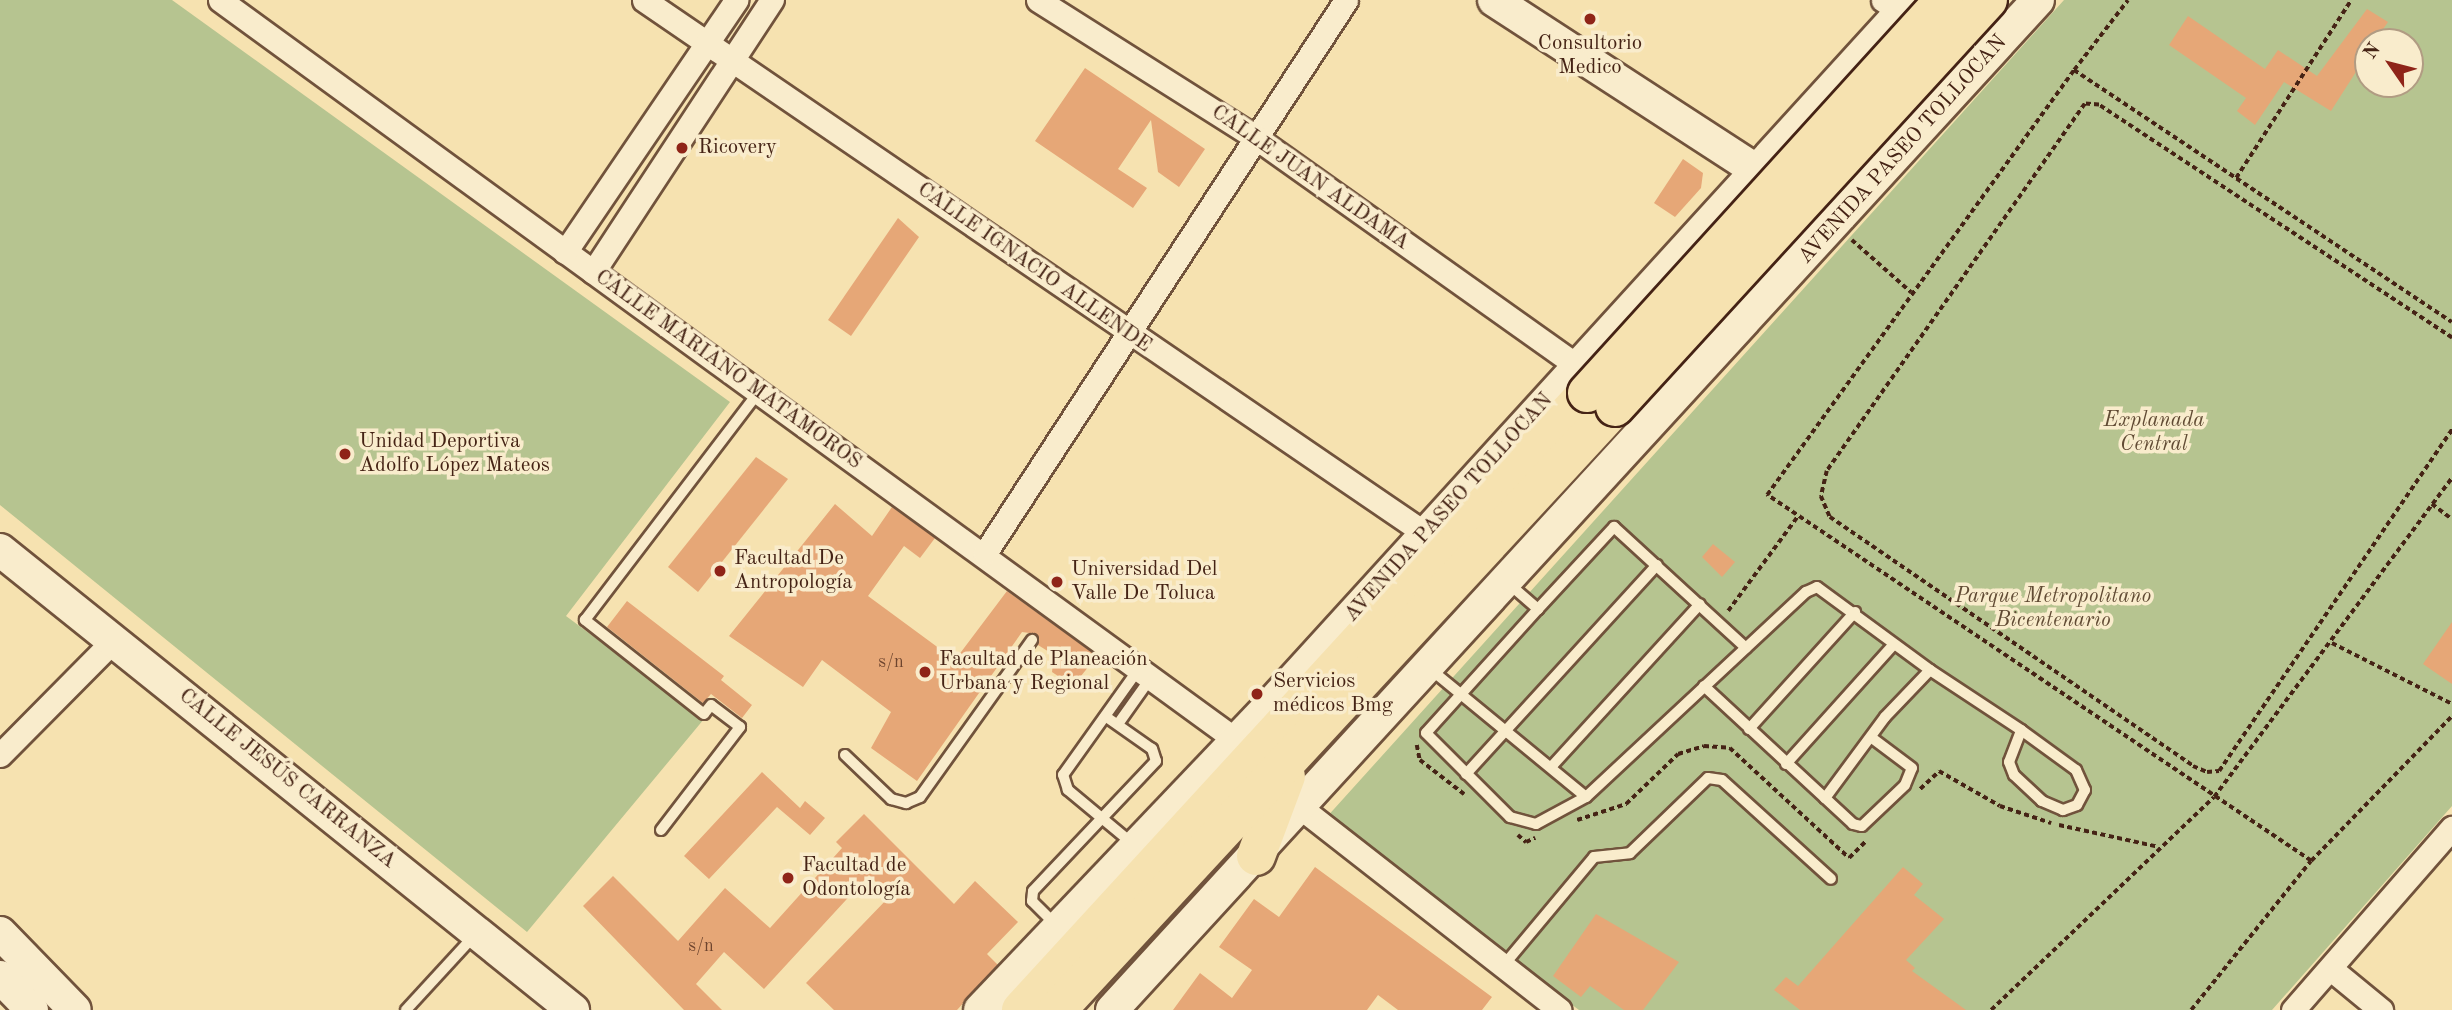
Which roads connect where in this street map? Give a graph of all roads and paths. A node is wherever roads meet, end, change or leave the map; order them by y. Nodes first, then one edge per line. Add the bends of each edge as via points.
1 (220, 0) edge
2 (644, 0) edge
3 (736, 0) edge
4 (772, 0) edge
5 (1038, 0) edge
6 (1346, 0) edge
7 (1494, 0) edge
8 (1944, 0) edge
9 (1988, 0) edge
10 (2038, 0) edge
11 (2128, 0) edge
12 (2351, 0) edge
13 (1898, 4) edge
14 (707, 42) junction
15 (733, 60) junction
16 (2074, 70) junction
17 (1255, 137) junction
18 (1757, 170) junction
19 (2236, 178) junction
20 (1706, 224) junction
21 (1835, 225) junction
22 (565, 252) junction
23 (593, 272) junction
24 (1777, 289) junction
25 (1911, 292) junction
26 (2452, 322) edge
27 (1126, 332) junction
28 (2452, 338) edge
29 (1593, 389) junction
30 (757, 394) junction
31 (2452, 429) edge
32 (2452, 478) edge
33 (2432, 505) junction
34 (1798, 516) junction
35 (2452, 519) edge
36 (1426, 534) junction
37 (0, 550) edge
38 (985, 553) junction
39 (1657, 565) junction
40 (1508, 583) junction
41 (1700, 604) junction
42 (1538, 609) junction
43 (1855, 612) junction
44 (1720, 622) junction
45 (1032, 640) dead end
46 (113, 641) junction
47 (2332, 643) junction
48 (1894, 644) junction
49 (1746, 648) junction
50 (1429, 668) junction
51 (1930, 670) junction
52 (1144, 674) junction
53 (1323, 683) junction
54 (1704, 686) junction
55 (1461, 693) junction
56 (1271, 704) junction
57 (2452, 704) edge
58 (1105, 716) junction
59 (2452, 716) edge
60 (1118, 724) junction
61 (1508, 728) junction
62 (1749, 729) junction
63 (2021, 730) junction
64 (1872, 738) junction
65 (1236, 740) junction
66 (0, 755) edge
67 (845, 755) dead end
68 (1293, 758) junction
69 (1786, 764) junction
70 (1552, 766) junction
71 (1466, 775) junction
72 (1586, 797) junction
73 (2214, 797) junction
74 (1825, 798) junction
75 (1301, 808) junction
76 (1102, 819) junction
77 (2452, 828) edge
78 (661, 830) dead end
79 (1135, 846) junction
80 (1256, 856) junction
81 (2311, 861) junction
82 (1831, 879) dead end
83 (1058, 927) junction
84 (477, 932) junction
85 (0, 933) edge
86 (1503, 966) junction
87 (2331, 969) junction
88 (0, 977) edge
89 (32, 1010) edge
90 (75, 1010) edge
91 (406, 1010) edge
92 (573, 1010) edge
93 (979, 1010) edge
94 (1021, 1010) edge
95 (1057, 1010) edge
96 (1112, 1010) edge
97 (1560, 1010) edge
98 (1991, 1010) edge
99 (2191, 1010) edge
100 (2293, 1010) edge
101 (2381, 1010) edge

1 - 22 street, CALLE MARIANO MATAMOROS
2 - 14 street, CALLE IGNACIO ALLENDE
3 - 14 street
4 - 15 street
5 - 17 street, CALLE JUAN ALDAMA
6 - 17 street
7 - 18 main road
8 - 29 highway, AVENIDA PASEO TOLLOCAN, bridge
9 - 29 highway, AVENIDA PASEO TOLLOCAN, bridge
10 - 21 main road, AVENIDA PASEO TOLLOCAN
11 - 16 path
12 - 19 path
13 - 18 main road, AVENIDA PASEO TOLLOCAN
14 - 15 street, CALLE IGNACIO ALLENDE
14 - 22 street
15 - 23 street
15 - 27 street, CALLE IGNACIO ALLENDE
16 - 19 path
16 - 25 path
17 - 27 street
17 - 29 street, CALLE JUAN ALDAMA
18 - 20 main road, AVENIDA PASEO TOLLOCAN
18 - 21 main road
19 - 26 path
20 - 24 main road via 1748,227 1770,242 1779,254
20 - 29 main road, AVENIDA PASEO TOLLOCAN
21 - 24 main road, AVENIDA PASEO TOLLOCAN
21 - 25 path
22 - 23 street, CALLE MARIANO MATAMOROS
23 - 30 street, CALLE MARIANO MATAMOROS
24 - 40 main road, AVENIDA PASEO TOLLOCAN
25 - 34 path via 1767,495
27 - 36 street, CALLE IGNACIO ALLENDE
27 - 38 street
28 - 31 path via 2099,104 2085,104 1827,471 1821,496 1830,517 2193,766 2219,771
29 - 36 main road, AVENIDA PASEO TOLLOCAN
29 - 53 highway, AVENIDA PASEO TOLLOCAN
29 - 68 highway, AVENIDA PASEO TOLLOCAN
30 - 38 street, CALLE MARIANO MATAMOROS
30 - 78 lane via 585,621 704,714 711,705 740,727
32 - 33 path
33 - 35 path
33 - 47 path
34 - 44 path
34 - 73 path
36 - 56 main road, AVENIDA PASEO TOLLOCAN
37 - 46 main road, CALLE JESÚS CARRANZA
38 - 52 street, CALLE MARIANO MATAMOROS via 1052,612
39 - 41 lane
39 - 42 lane via 1614,527
39 - 61 lane
40 - 42 lane
40 - 50 main road, AVENIDA PASEO TOLLOCAN
41 - 44 lane
41 - 70 lane
42 - 55 lane
43 - 48 lane
43 - 49 lane via 1823,589 1811,588
43 - 62 lane
44 - 49 lane
45 - 67 lane via 920,797 906,803 891,799
46 - 66 street
46 - 84 main road, CALLE JESÚS CARRANZA
47 - 57 path
47 - 73 path
48 - 51 lane
48 - 69 lane
49 - 54 lane
50 - 55 lane
50 - 75 main road, AVENIDA PASEO TOLLOCAN
51 - 63 lane
51 - 64 lane via 1885,717
52 - 58 lane
52 - 60 lane
52 - 65 street, CALLE MARIANO MATAMOROS
53 - 56 highway
53 - 94 highway, AVENIDA PASEO TOLLOCAN
54 - 62 lane
54 - 72 lane
55 - 61 lane
55 - 71 lane via 1426,733
56 - 65 main road, AVENIDA PASEO TOLLOCAN
58 - 60 lane
58 - 76 lane via 1068,765 1062,782
59 - 81 path
60 - 76 lane via 1152,748 1156,761
61 - 70 lane
61 - 71 lane
62 - 69 lane
63 - 63 lane via 2083,778 2085,790 2077,805 2063,810 2042,801 2014,775 2009,762
64 - 74 lane
64 - 74 lane via 1912,768 1905,785 1862,825 1853,824
65 - 79 main road, AVENIDA PASEO TOLLOCAN
68 - 80 highway
68 - 95 highway, AVENIDA PASEO TOLLOCAN
69 - 74 lane
70 - 72 lane
71 - 72 lane via 1522,822 1535,824
73 - 81 path
73 - 98 path
75 - 80 main road, AVENIDA PASEO TOLLOCAN
75 - 86 street
76 - 79 lane
76 - 83 lane via 1031,895 1036,907
77 - 87 street
79 - 83 main road, AVENIDA PASEO TOLLOCAN
80 - 96 main road, AVENIDA PASEO TOLLOCAN
81 - 99 path
82 - 86 lane via 1722,780 1708,778 1630,853 1594,857
83 - 93 main road, AVENIDA PASEO TOLLOCAN
84 - 91 lane
84 - 92 main road, CALLE JESÚS CARRANZA
85 - 90 main road
86 - 97 street
87 - 100 street
87 - 101 street
88 - 89 main road

